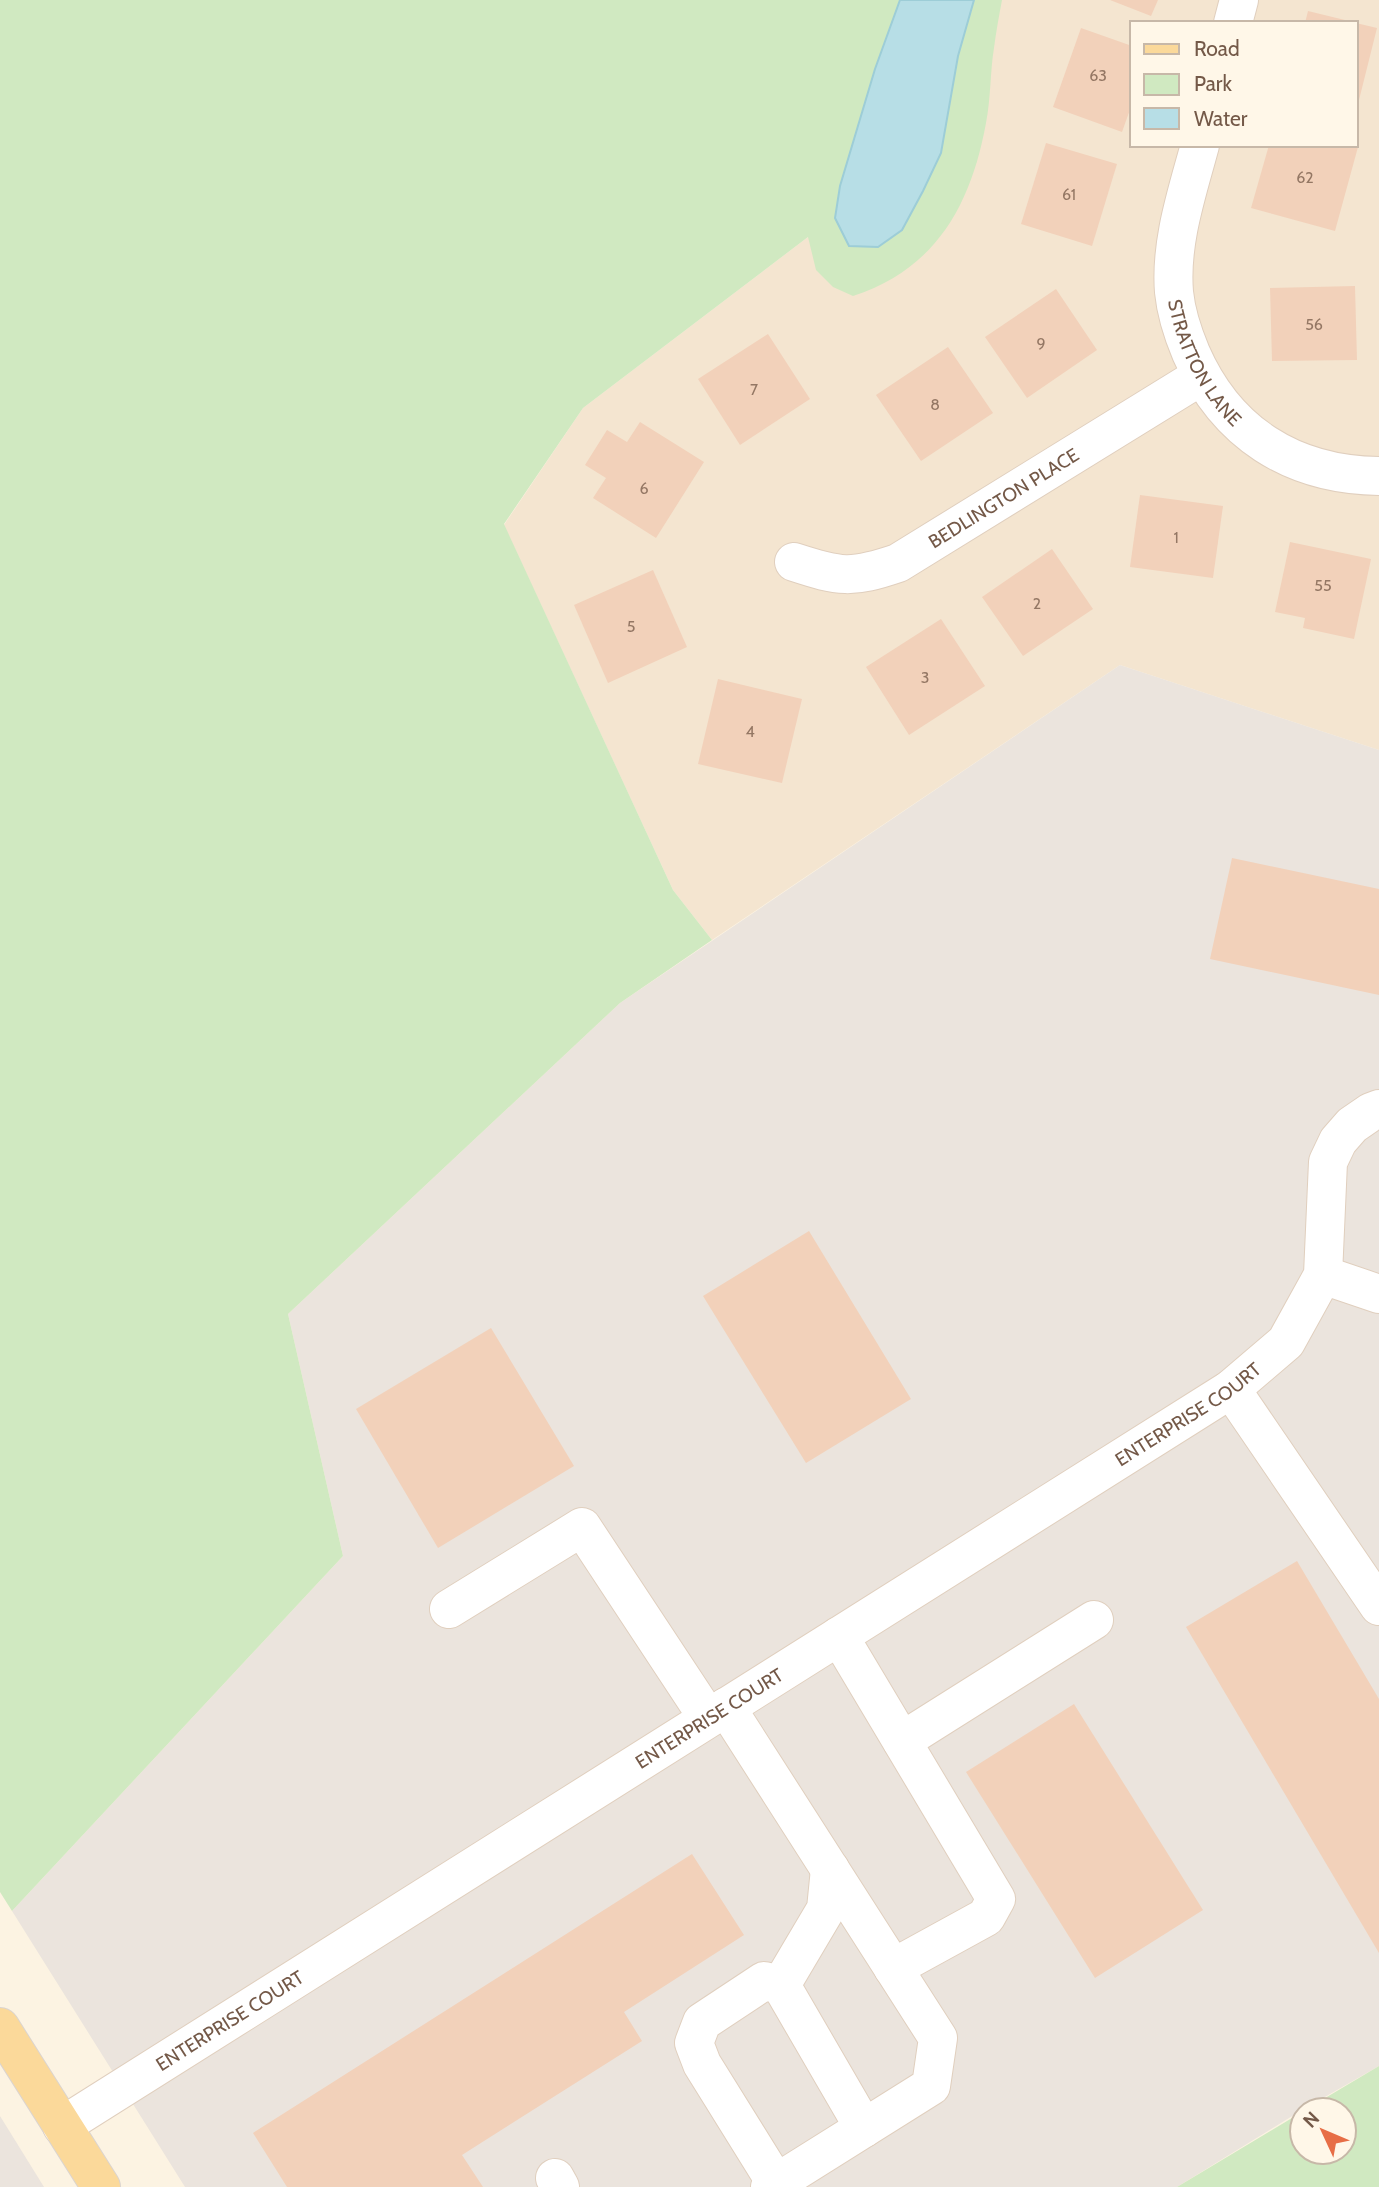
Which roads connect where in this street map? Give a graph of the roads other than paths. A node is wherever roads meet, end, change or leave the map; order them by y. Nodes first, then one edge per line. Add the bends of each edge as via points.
1 (1239, 0) edge
2 (1234, 21) edge
3 (1199, 147) edge
4 (1201, 376) junction
5 (1379, 476) edge
6 (794, 562) dead end
7 (1379, 1109) edge
8 (1323, 1275) junction
9 (1379, 1294) edge
10 (1231, 1389) junction
11 (1379, 1606) edge
12 (449, 1609) dead end
13 (1094, 1620) dead end
14 (839, 1636) junction
15 (717, 1713) junction
16 (902, 1741) junction
17 (830, 1869) junction
18 (893, 1968) junction
19 (781, 1985) junction
20 (0, 2027) edge
21 (62, 2126) junction
22 (864, 2128) junction
23 (773, 2185) edge
24 (101, 2187) edge

1 - 2 street
3 - 4 street, STRATTON LANE via 1174,253 1174,293 1183,334
4 - 5 street, STRATTON LANE via 1230,415 1259,442 1326,471
4 - 6 street, BEDLINGTON PLACE via 898,563 864,574 831,574
7 - 8 street via 1352,1125 1338,1140 1328,1162
8 - 9 street
8 - 10 street, ENTERPRISE COURT via 1286,1342
10 - 11 street
10 - 14 street, ENTERPRISE COURT
12 - 15 street via 582,1527
13 - 16 street
14 - 15 street, ENTERPRISE COURT
14 - 16 street
15 - 17 street
15 - 21 street, ENTERPRISE COURT
16 - 18 street via 996,1899 986,1917
17 - 18 street
17 - 19 street via 826,1909
18 - 22 street via 938,2038 931,2086
19 - 22 street
19 - 23 street via 764,1981 722,2008 702,2022 694,2043
20 - 21 main road
21 - 24 main road
22 - 23 street

